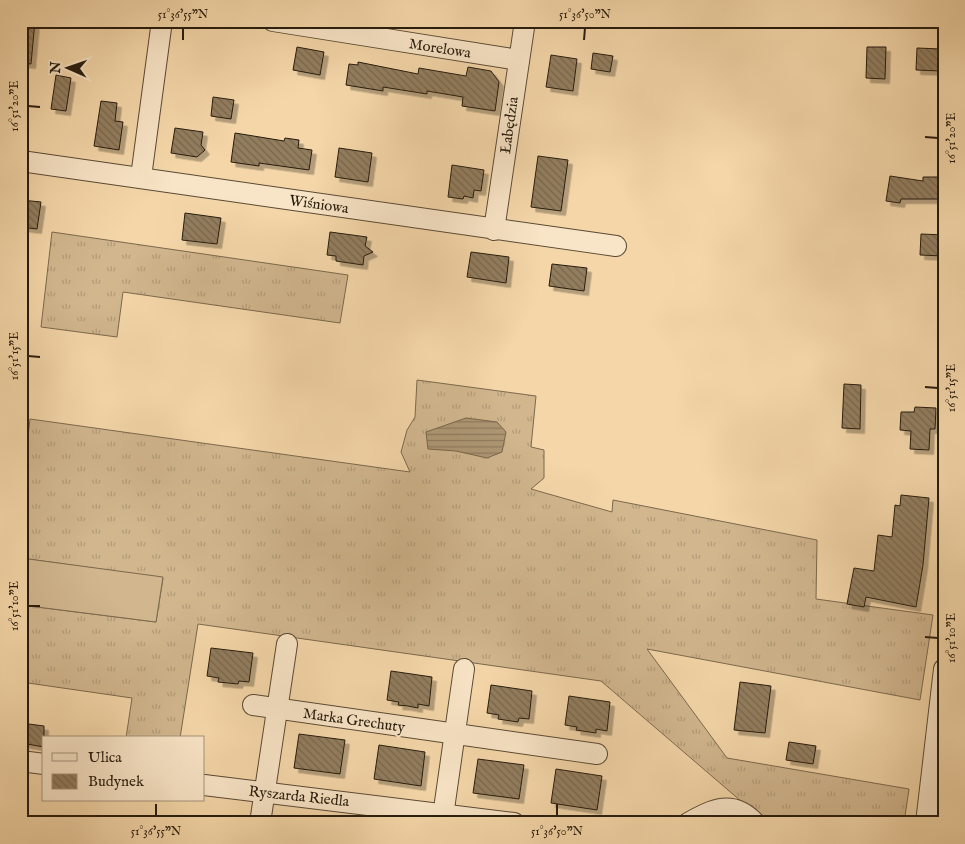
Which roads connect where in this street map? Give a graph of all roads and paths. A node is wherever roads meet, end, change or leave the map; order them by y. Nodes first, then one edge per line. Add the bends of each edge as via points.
1 (163, 21) edge
2 (525, 21) edge
3 (281, 22) edge
4 (519, 60) junction
5 (21, 160) edge
6 (141, 177) junction
7 (494, 230) junction
8 (616, 246) dead end
9 (287, 644) dead end
10 (464, 669) dead end
11 (944, 669) edge
12 (253, 704) dead end
13 (277, 709) junction
14 (455, 734) junction
15 (597, 754) dead end
16 (21, 761) edge
17 (42, 764) edge
18 (205, 785) edge
19 (264, 793) junction
20 (443, 818) edge
21 (260, 823) edge
22 (514, 823) edge
23 (688, 823) edge
24 (755, 823) edge
25 (926, 823) edge

1 - 6 street
2 - 4 street, Łabędzia
3 - 4 street, Morelowa
4 - 7 street, Łabędzia
5 - 6 street, Wiśniowa
6 - 7 street, Wiśniowa
7 - 8 street, Wiśniowa
9 - 13 street
10 - 14 street
11 - 25 street
12 - 13 street, Marka Grechuty
13 - 14 street, Marka Grechuty
13 - 19 street
14 - 15 street, Marka Grechuty
14 - 20 street
16 - 17 street
18 - 19 street, Ryszarda Riedla
19 - 20 street, Ryszarda Riedla via 306,796
19 - 21 street
20 - 22 street, Ryszarda Riedla
23 - 24 street via 702,814 726,807 746,813

